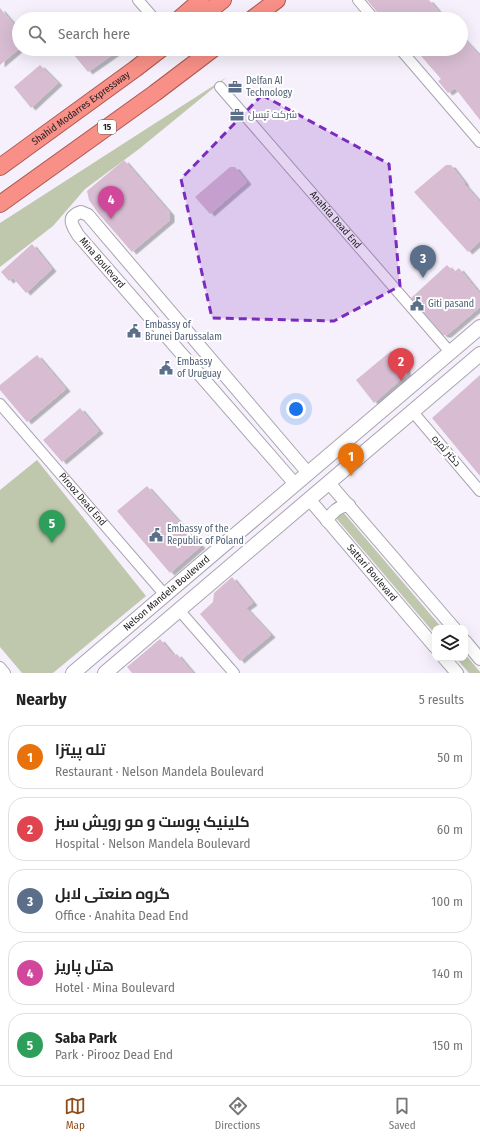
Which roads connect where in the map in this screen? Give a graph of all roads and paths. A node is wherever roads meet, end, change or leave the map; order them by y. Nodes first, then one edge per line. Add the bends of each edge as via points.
1 (138, 0) edge
2 (201, 0) edge
3 (223, 0) edge
4 (277, 0) edge
5 (286, 0) edge
6 (358, 0) edge
7 (148, 12) edge
8 (187, 12) edge
9 (208, 12) edge
10 (262, 12) edge
11 (264, 12) edge
12 (368, 12) edge
13 (147, 56) edge
14 (152, 56) edge
15 (204, 56) edge
16 (406, 56) edge
17 (135, 69) junction
18 (220, 87) dead end
19 (480, 142) edge
20 (0, 167) edge
21 (0, 204) edge
22 (480, 327) edge
23 (450, 352) junction
24 (480, 354) edge
25 (0, 404) edge
26 (412, 411) junction
27 (296, 459) junction
28 (282, 470) junction
29 (308, 473) junction
30 (329, 482) junction
31 (295, 484) junction
32 (480, 491) edge
33 (309, 499) junction
34 (348, 505) junction
35 (328, 521) junction
36 (224, 544) junction
37 (238, 560) junction
38 (165, 595) junction
39 (179, 610) junction
40 (451, 625) edge
41 (432, 643) edge
42 (468, 645) edge
43 (480, 659) edge
44 (447, 661) edge
45 (0, 667) edge
46 (5, 673) edge
47 (73, 673) edge
48 (105, 673) edge
49 (234, 673) edge
50 (457, 673) edge

1 - 7 street
2 - 8 highway
3 - 9 highway
4 - 10 highway
5 - 11 highway
6 - 12 street
13 - 17 highway
14 - 17 highway, Shahid Modarres Expressway
15 - 21 highway, 15
16 - 19 street
17 - 20 highway, Shahid Modarres Expressway
18 - 23 street, Anahita Dead End
22 - 23 main road, Nelson Mandela Boulevard
23 - 29 main road, Nelson Mandela Boulevard
24 - 26 main road, Nelson Mandela Boulevard
25 - 38 street, Pirooz Dead End
26 - 30 main road, Nelson Mandela Boulevard
26 - 32 street, دکتر ثمره
27 - 28 street via 293,464
27 - 28 street, Mina Boulevard via 88,215 81,212 76,214 71,224 78,235
27 - 29 street, Mina Boulevard
28 - 31 street, Mina Boulevard
29 - 31 main road, Nelson Mandela Boulevard
30 - 33 main road, Nelson Mandela Boulevard
30 - 34 street
31 - 36 main road, Nelson Mandela Boulevard
33 - 35 street, Sattari Boulevard
33 - 37 main road, Nelson Mandela Boulevard
34 - 35 street via 337,508
34 - 40 street
35 - 41 street, Sattari Boulevard
36 - 37 main road
36 - 38 main road, Nelson Mandela Boulevard
37 - 39 main road, Nelson Mandela Boulevard
38 - 47 main road, Nelson Mandela Boulevard
39 - 48 main road, Nelson Mandela Boulevard
39 - 49 street
42 - 43 street
44 - 50 street
45 - 46 street

